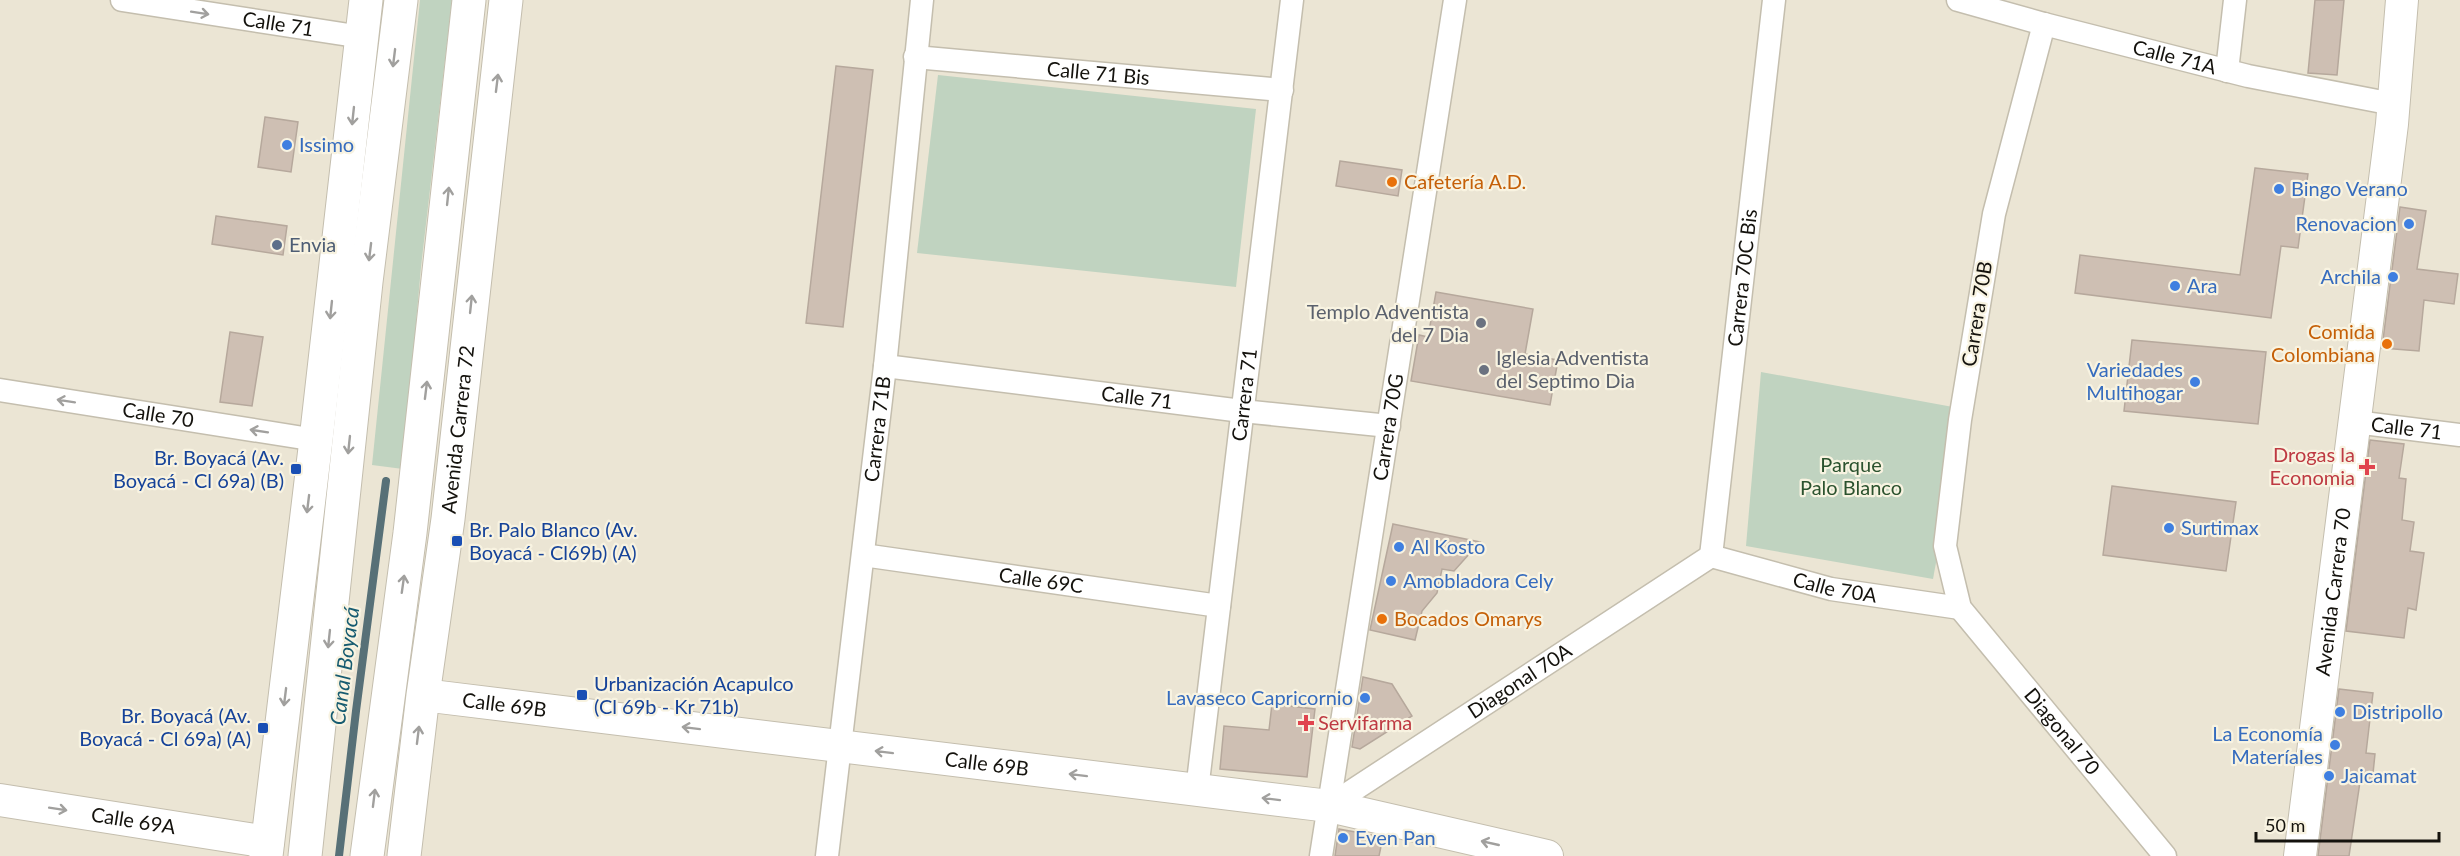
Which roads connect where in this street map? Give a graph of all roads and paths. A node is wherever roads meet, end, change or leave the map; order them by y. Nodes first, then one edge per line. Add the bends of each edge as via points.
1 (122, 0) edge
2 (366, 0) edge
3 (401, 0) edge
4 (469, 0) edge
5 (494, 0) edge
6 (506, 0) edge
7 (922, 0) edge
8 (1292, 0) edge
9 (1455, 0) edge
10 (1774, 0) edge
11 (1958, 0) edge
12 (2235, 0) edge
13 (2380, 0) edge
14 (2402, 0) edge
15 (2044, 24) junction
16 (362, 37) junction
17 (915, 57) junction
18 (461, 67) junction
19 (2227, 71) junction
20 (1282, 90) junction
21 (2394, 91) junction
22 (885, 366) junction
23 (0, 390) edge
24 (1242, 411) junction
25 (2355, 422) junction
26 (1389, 426) junction
27 (2460, 435) edge
28 (316, 440) junction
29 (863, 555) junction
30 (1711, 556) junction
31 (1219, 606) junction
32 (1960, 608) junction
33 (295, 612) junction
34 (397, 623) junction
35 (423, 695) junction
36 (321, 711) junction
37 (840, 746) junction
38 (1197, 790) junction
39 (0, 800) edge
40 (1329, 806) junction
41 (267, 849) edge
42 (305, 856) edge
43 (367, 856) edge
44 (404, 856) edge
45 (827, 856) edge
46 (1321, 856) edge
47 (1547, 856) edge
48 (2164, 856) edge
49 (2300, 856) edge

1 -> 16 street, Calle 71
2 - 16 highway
3 -> 36 highway via 366,282
4 - 18 highway, Avenida Carrera 72
5 - 18 highway
35 -> 6 highway, Avenida Carrera 72 via 448,519
7 - 17 street, Carrera 71B
8 - 20 street, Carrera 71
9 - 26 street, Carrera 70G
10 - 30 street, Carrera 70C Bis
11 - 15 street, Calle 71A
12 - 19 street
13 - 21 street, Avenida Carrera 70
14 - 21 street, Avenida Carrera 70
15 - 19 street, Calle 71A
15 - 32 street, Carrera 70B via 1994,214 1960,420 1945,546
16 -> 28 highway
17 - 20 street, Calle 71 Bis
17 - 22 street, Carrera 71B
34 -> 18 highway, Avenida Carrera 72
19 - 21 street, Calle 71A
20 - 24 street, Carrera 71
21 - 25 street, Avenida Carrera 70
22 - 24 street, Calle 71
22 - 29 street, Carrera 71B
28 -> 23 street, Calle 70
24 - 26 street, Calle 71
24 - 31 street, Carrera 71
25 - 27 street, Calle 71
25 - 49 street, Avenida Carrera 70
26 - 40 street, Carrera 70G
28 -> 33 highway
29 - 31 street, Calle 69C
29 - 37 street, Carrera 71B
30 - 32 street, Calle 70A via 1832,589
30 - 40 street, Diagonal 70A
31 - 38 street, Carrera 71
32 - 48 street, Diagonal 70
33 - 36 highway
33 -> 41 highway
34 - 35 highway
43 -> 34 highway, Avenida Carrera 72
37 -> 35 street, Calle 69B
44 -> 35 highway, Avenida Carrera 72
36 - 42 highway
38 -> 37 street, Calle 69B
37 - 45 street, Carrera 71B
40 -> 38 street, Calle 69B
39 -> 41 street, Calle 69A
40 - 46 street, Carrera 70G
47 -> 40 street, Calle 69B

